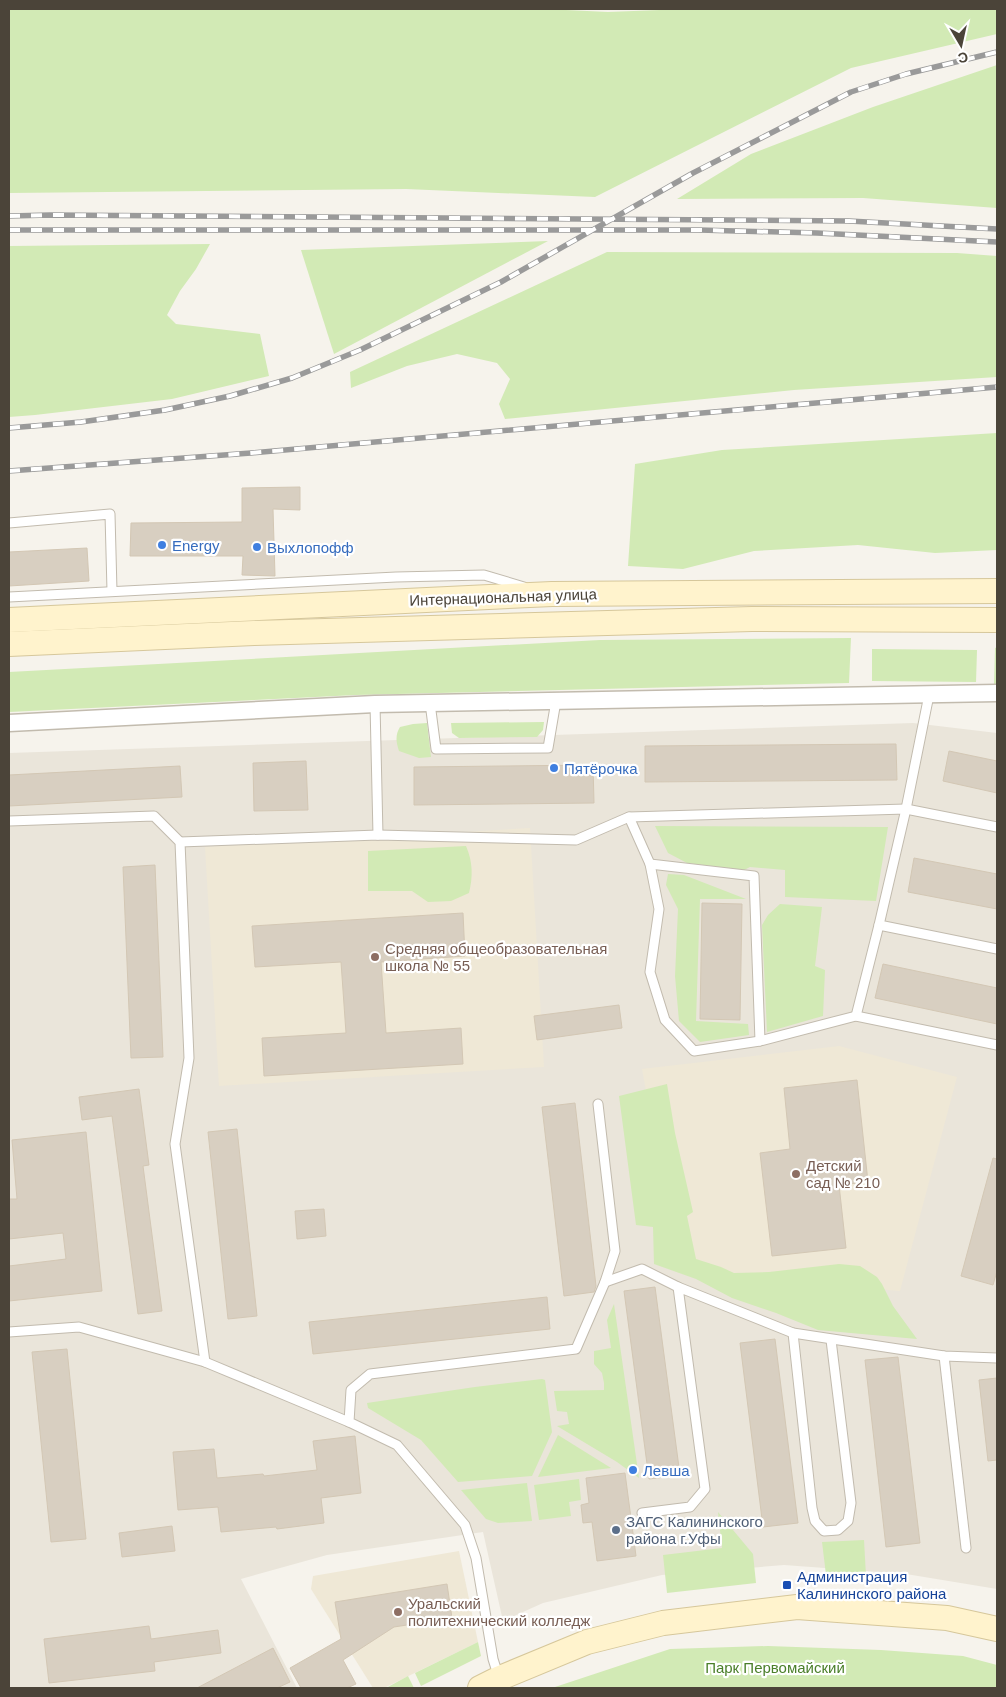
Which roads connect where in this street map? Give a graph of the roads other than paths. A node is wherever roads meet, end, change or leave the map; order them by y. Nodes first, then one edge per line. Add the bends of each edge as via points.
1 (9, 523) edge
2 (112, 591) junction
3 (997, 591) edge
4 (549, 594) junction
5 (9, 597) edge
6 (9, 620) edge
7 (997, 620) edge
8 (9, 644) edge
9 (997, 693) edge
10 (929, 695) junction
11 (556, 701) junction
12 (430, 703) junction
13 (375, 704) junction
14 (9, 723) edge
15 (906, 809) junction
16 (629, 817) junction
17 (9, 821) edge
18 (997, 827) edge
19 (378, 835) junction
20 (180, 842) junction
21 (650, 864) junction
22 (880, 925) junction
23 (997, 950) edge
24 (856, 1016) junction
25 (760, 1041) junction
26 (997, 1045) edge
27 (598, 1104) dead end
28 (605, 1282) junction
29 (678, 1287) junction
30 (9, 1332) edge
31 (793, 1333) junction
32 (831, 1340) junction
33 (944, 1356) junction
34 (997, 1358) edge
35 (205, 1362) junction
36 (349, 1422) junction
37 (642, 1513) dead end
38 (966, 1548) dead end
39 (997, 1629) edge
40 (490, 1683) edge

1 - 2 lane via 110,514
2 - 4 lane via 484,575
2 - 5 lane
3 - 4 main road, Интернациональная улица
4 - 6 main road, Интернациональная улица
7 - 8 main road, Интернациональная улица via 752,619 254,633
9 - 10 street
10 - 11 street
10 - 15 lane
11 - 12 street
11 - 12 lane via 548,748 436,749
12 - 13 street
13 - 14 street
13 - 19 lane
15 - 16 lane
15 - 18 lane
15 - 22 lane
16 - 19 lane via 576,840
16 - 21 lane
17 - 20 lane via 154,816
19 - 20 lane
20 - 35 lane via 189,1058 175,1144
21 - 25 lane via 659,909 650,972 665,1020 694,1051
21 - 25 lane via 754,876
22 - 23 lane
22 - 24 lane
24 - 25 lane
24 - 26 lane
27 - 28 lane via 615,1251
28 - 29 lane via 642,1269
28 - 36 lane via 576,1349 370,1374 351,1390
29 - 31 lane
29 - 37 lane via 705,1489 690,1507
30 - 35 lane via 79,1327
31 - 32 lane
31 - 32 lane via 812,1508 815,1521 824,1531 838,1530 848,1521 851,1503
32 - 33 lane
33 - 34 lane
33 - 38 lane
35 - 36 lane
36 - 40 lane via 397,1445 465,1525 476,1558 493,1659
39 - 40 main road via 947,1618 796,1607 663,1623 587,1642

